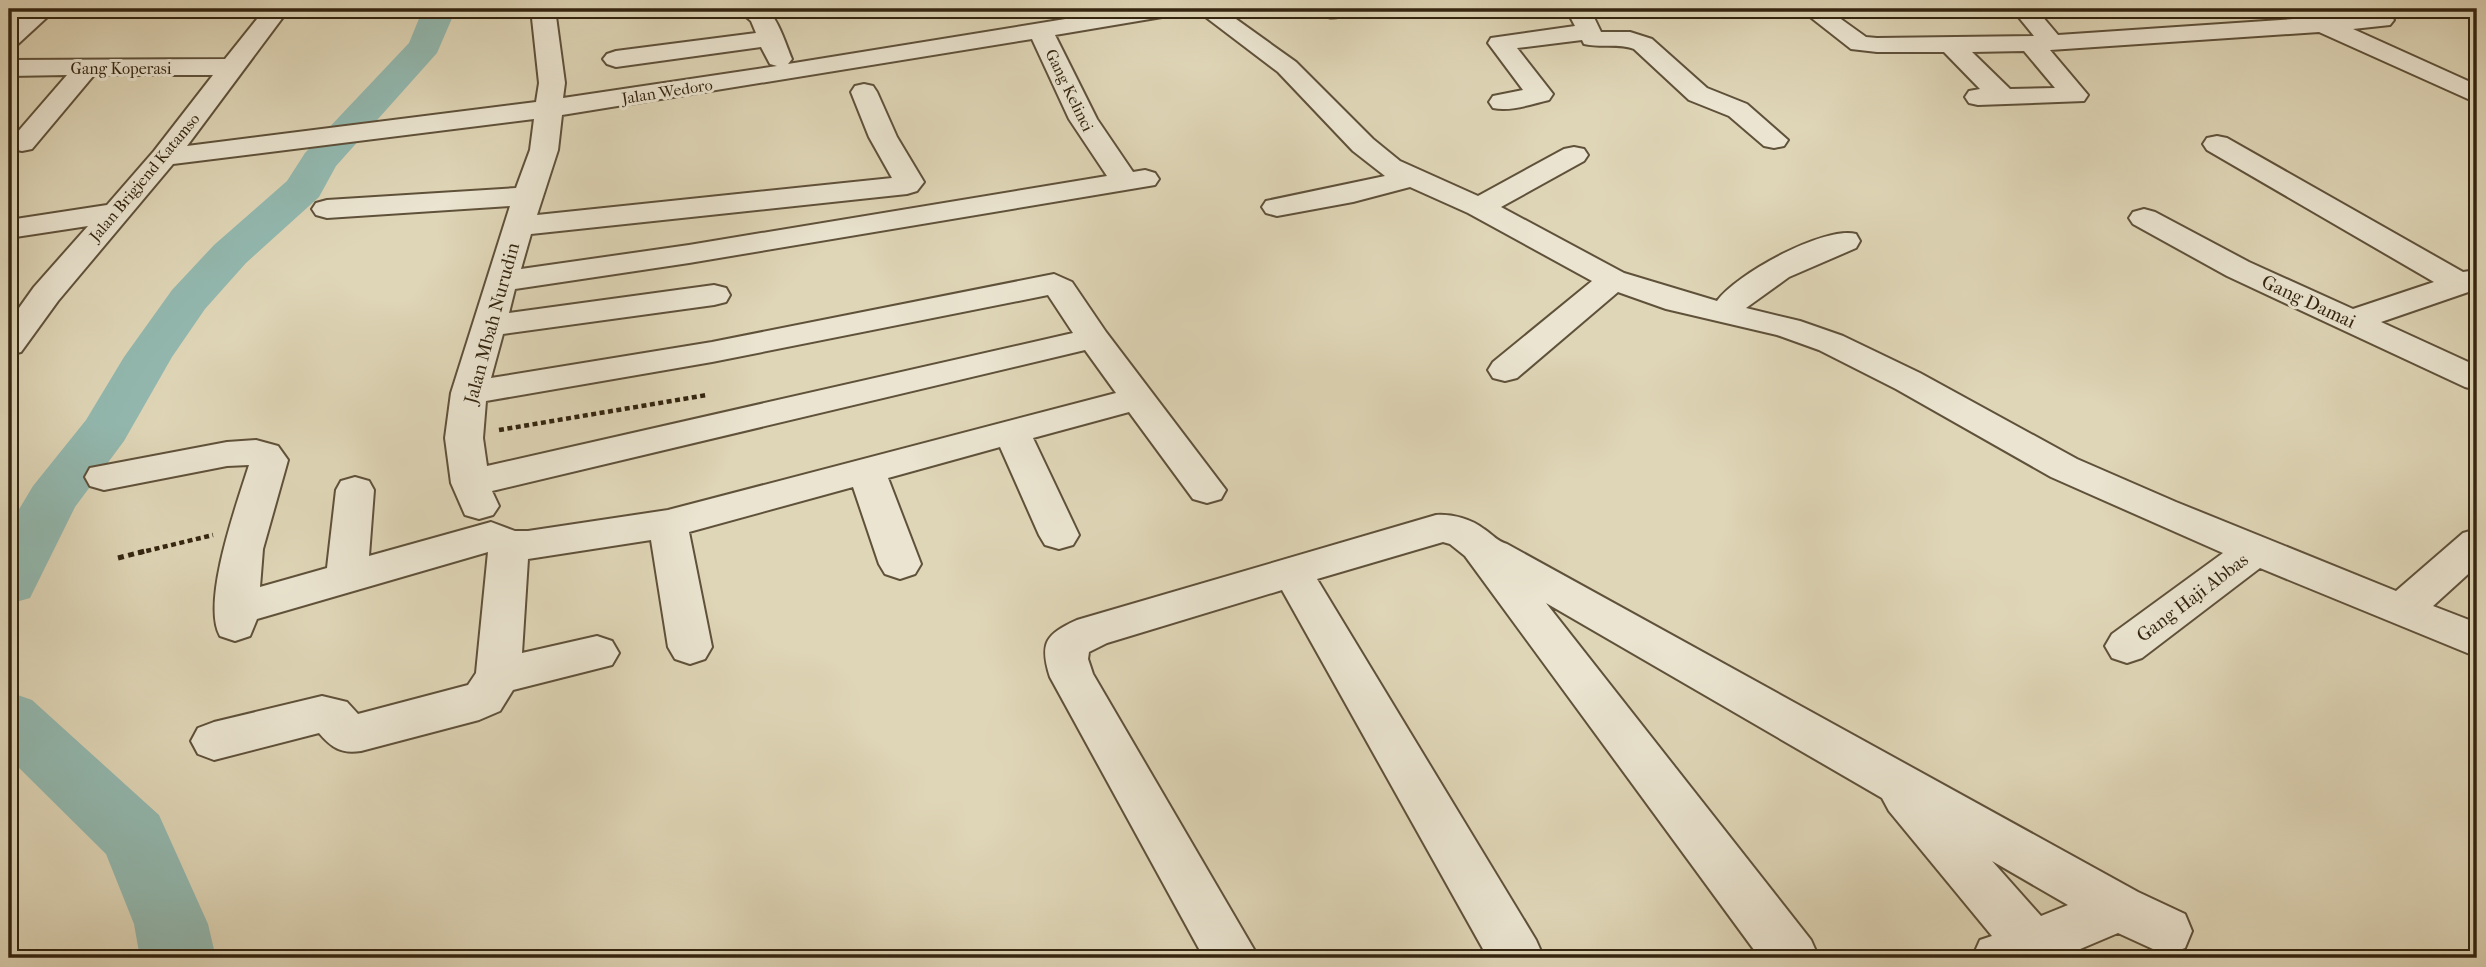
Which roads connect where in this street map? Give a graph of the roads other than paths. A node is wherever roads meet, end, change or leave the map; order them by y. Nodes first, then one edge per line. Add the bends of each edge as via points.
1 (44, 9) edge
2 (277, 9) edge
3 (543, 9) edge
4 (749, 9) edge
5 (1168, 9) edge
6 (1207, 9) edge
7 (1812, 9) edge
8 (2024, 9) edge
9 (1583, 20) edge
10 (2382, 20) dead end
11 (953, 22) dead end
12 (999, 26) junction
13 (2326, 26) junction
14 (1040, 30) junction
15 (772, 38) junction
16 (9, 39) edge
17 (2041, 43) junction
18 (1951, 45) junction
19 (616, 60) dead end
20 (9, 68) edge
21 (88, 68) junction
22 (233, 68) junction
23 (783, 73) junction
24 (864, 92) dead end
25 (2477, 95) edge
26 (1502, 102) dead end
27 (549, 110) junction
28 (1774, 140) dead end
29 (22, 143) dead end
30 (2217, 144) dead end
31 (1574, 155) dead end
32 (164, 157) junction
33 (1410, 178) junction
34 (1278, 207) dead end
35 (1479, 207) junction
36 (327, 209) dead end
37 (525, 211) junction
38 (113, 213) junction
39 (2144, 218) dead end
40 (9, 229) edge
41 (1845, 241) dead end
42 (1612, 279) junction
43 (502, 281) junction
44 (2469, 281) edge
45 (46, 294) junction
46 (714, 295) dead end
47 (9, 301) edge
48 (1729, 307) junction
49 (2351, 321) junction
50 (489, 326) junction
51 (1093, 338) junction
52 (9, 345) edge
53 (1506, 370) dead end
54 (2477, 379) edge
55 (469, 393) junction
56 (1138, 398) junction
57 (1012, 432) junction
58 (867, 471) junction
59 (104, 477) dead end
60 (470, 483) junction
61 (355, 490) dead end
62 (1207, 490) dead end
63 (668, 524) junction
64 (1059, 535) dead end
65 (500, 540) junction
66 (2477, 543) edge
67 (1479, 546) junction
68 (2257, 549) junction
69 (900, 564) dead end
70 (1291, 570) junction
71 (346, 580) junction
72 (2402, 609) junction
73 (2477, 641) edge
74 (2127, 646) dead end
75 (690, 647) dead end
76 (597, 653) dead end
77 (498, 676) junction
78 (214, 741) dead end
79 (1889, 777) junction
80 (2120, 908) junction
81 (2166, 931) dead end
82 (2015, 952) edge
83 (1232, 958) edge
84 (1517, 958) edge
85 (1792, 958) edge

1 - 16 street
2 - 22 street, Jalan Brigjend Katamso
3 - 27 street, Jalan Mbah Nurudin via 552,83
4 - 15 street via 761,17
5 - 14 street, Jalan Wedoro
6 - 33 street via 1287,66 1363,145
7 - 18 street via 1860,44
8 - 17 street
9 - 26 street via 1500,43 1540,94
9 - 28 street via 1598,41 1630,39 1643,44 1698,94 1738,110
10 - 13 street
11 - 12 street
12 - 14 street, Jalan Wedoro
12 - 23 street, Jalan Wedoro
13 - 17 street
13 - 25 street
14 - 43 street, Gang Kelinci via 1083,120 1135,181
15 - 19 street
15 - 23 street
17 - 18 street
17 - 18 street via 2075,95 1990,97
20 - 21 street, Gang Koperasi
21 - 22 street, Gang Koperasi
21 - 29 street
22 - 32 street, Jalan Brigjend Katamso
23 - 27 street, Jalan Wedoro
24 - 37 street via 907,185
27 - 32 street, Jalan Wedoro
27 - 37 street, Jalan Mbah Nurudin via 544,150
30 - 44 street
31 - 35 street
32 - 38 street, Jalan Brigjend Katamso
33 - 34 street
33 - 35 street
35 - 42 street
36 - 37 street
37 - 43 street, Jalan Mbah Nurudin
38 - 40 street
38 - 45 street, Jalan Brigjend Katamso
39 - 49 street, Gang Damai via 2238,269
41 - 48 street via 1792,262
42 - 48 street
42 - 53 street
43 - 50 street, Jalan Mbah Nurudin
44 - 49 street
45 - 47 street
45 - 52 street, Jalan Brigjend Katamso
46 - 50 street
48 - 68 street via 1831,343 2064,468
49 - 54 street, Gang Damai
50 - 55 street, Jalan Mbah Nurudin
51 - 55 street via 1061,289 1046,284 712,352
51 - 56 street
51 - 60 street
55 - 60 street, Jalan Mbah Nurudin via 464,438
56 - 57 street
56 - 62 street
57 - 58 street
57 - 64 street
58 - 63 street
58 - 69 street
59 - 71 street via 227,454 259,453 269,460 268,471 248,527 235,618
60 - 65 street, Jalan Mbah Nurudin
61 - 71 street
63 - 65 street via 544,544
63 - 75 street
65 - 71 street
65 - 77 street
66 - 72 street
67 - 70 street via 1460,531 1436,529
67 - 79 street
67 - 85 street
68 - 72 street
68 - 74 street, Gang Haji Abbas
70 - 83 street via 1091,631 1072,639 1067,647 1072,677
70 - 84 street
72 - 73 street
76 - 77 street
77 - 78 street via 484,698 473,704 361,732 348,734 331,715 322,714
79 - 80 street
79 - 82 street
80 - 81 street
80 - 82 street

